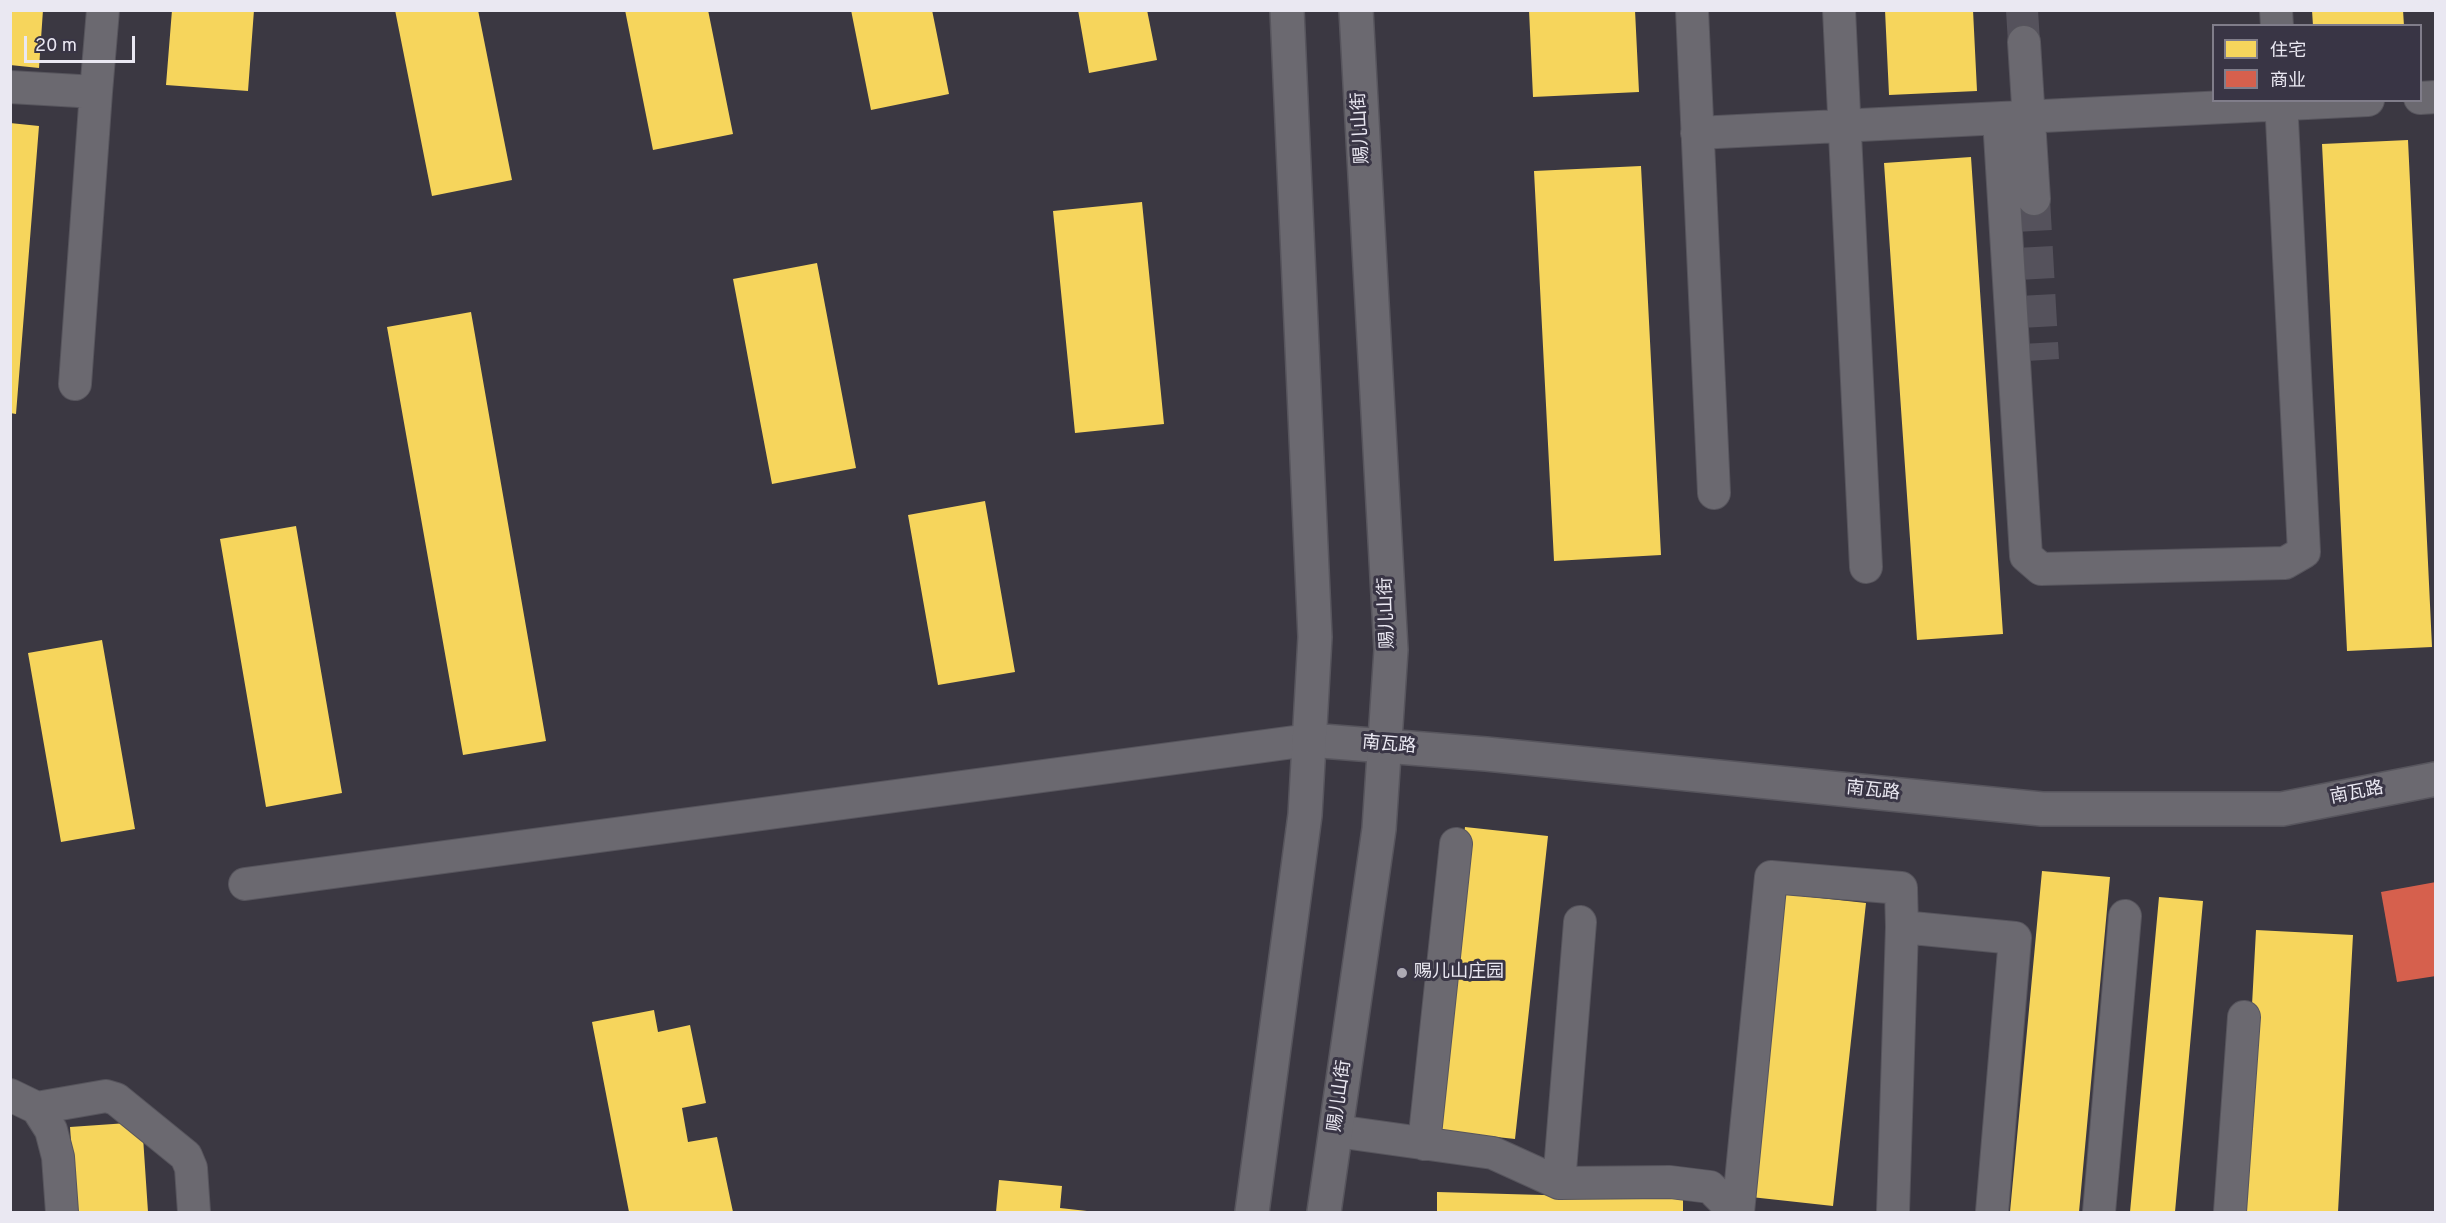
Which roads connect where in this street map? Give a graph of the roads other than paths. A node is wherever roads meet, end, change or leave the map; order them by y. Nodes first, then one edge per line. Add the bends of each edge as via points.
1 (103, 10) edge
2 (1287, 10) edge
3 (1356, 10) edge
4 (1692, 10) edge
5 (1839, 10) edge
6 (2024, 42) tunnel mouth
7 (10, 87) edge
8 (96, 92) junction
9 (2310, 102) edge
10 (2281, 103) edge
11 (2014, 118) junction
12 (1845, 126) junction
13 (1697, 133) junction
14 (2034, 199) tunnel mouth
15 (75, 384) dead end
16 (1714, 493) dead end
17 (1866, 567) dead end
18 (1310, 740) junction
19 (1384, 745) junction
20 (2436, 779) edge
21 (1456, 844) dead end
22 (245, 884) dead end
23 (2126, 916) dead end
24 (1580, 922) dead end
25 (1902, 927) junction
26 (2244, 1017) dead end
27 (24, 1102) edge
28 (1336, 1131) junction
29 (1424, 1144) junction
30 (1559, 1183) junction
31 (62, 1212) edge
32 (194, 1212) edge
33 (1252, 1212) edge
34 (1324, 1212) edge
35 (1737, 1212) edge
36 (1893, 1212) edge
37 (1992, 1212) edge
38 (2099, 1212) edge
39 (2230, 1212) edge

1 - 8 street
2 - 18 main road via 1315,637
3 - 19 main road, 赐儿山街 via 1390,650
4 - 13 street
5 - 12 street
6 - 11 street
7 - 8 street
8 - 15 street
9 - 10 street
10 - 11 street
10 - 11 street via 2304,552 2285,563 2041,569 2026,556
11 - 12 street
11 - 14 street
12 - 13 street
12 - 17 street
13 - 16 street
18 - 19 main road, 南瓦路
18 - 22 street
18 - 33 main road via 1305,815
19 - 20 main road, 南瓦路 via 2042,809 2282,808
19 - 28 main road, 赐儿山街 via 1379,829
21 - 29 street
23 - 38 street
24 - 30 street
25 - 35 street via 1901,888 1771,877
25 - 36 street
25 - 37 street via 2015,938
26 - 39 street
27 - 31 street via 51,1130 58,1157
27 - 32 street via 106,1096 116,1099 186,1156 191,1168
28 - 29 street
28 - 34 main road, 赐儿山街
29 - 30 street via 1493,1153
30 - 35 street via 1670,1182 1710,1187

